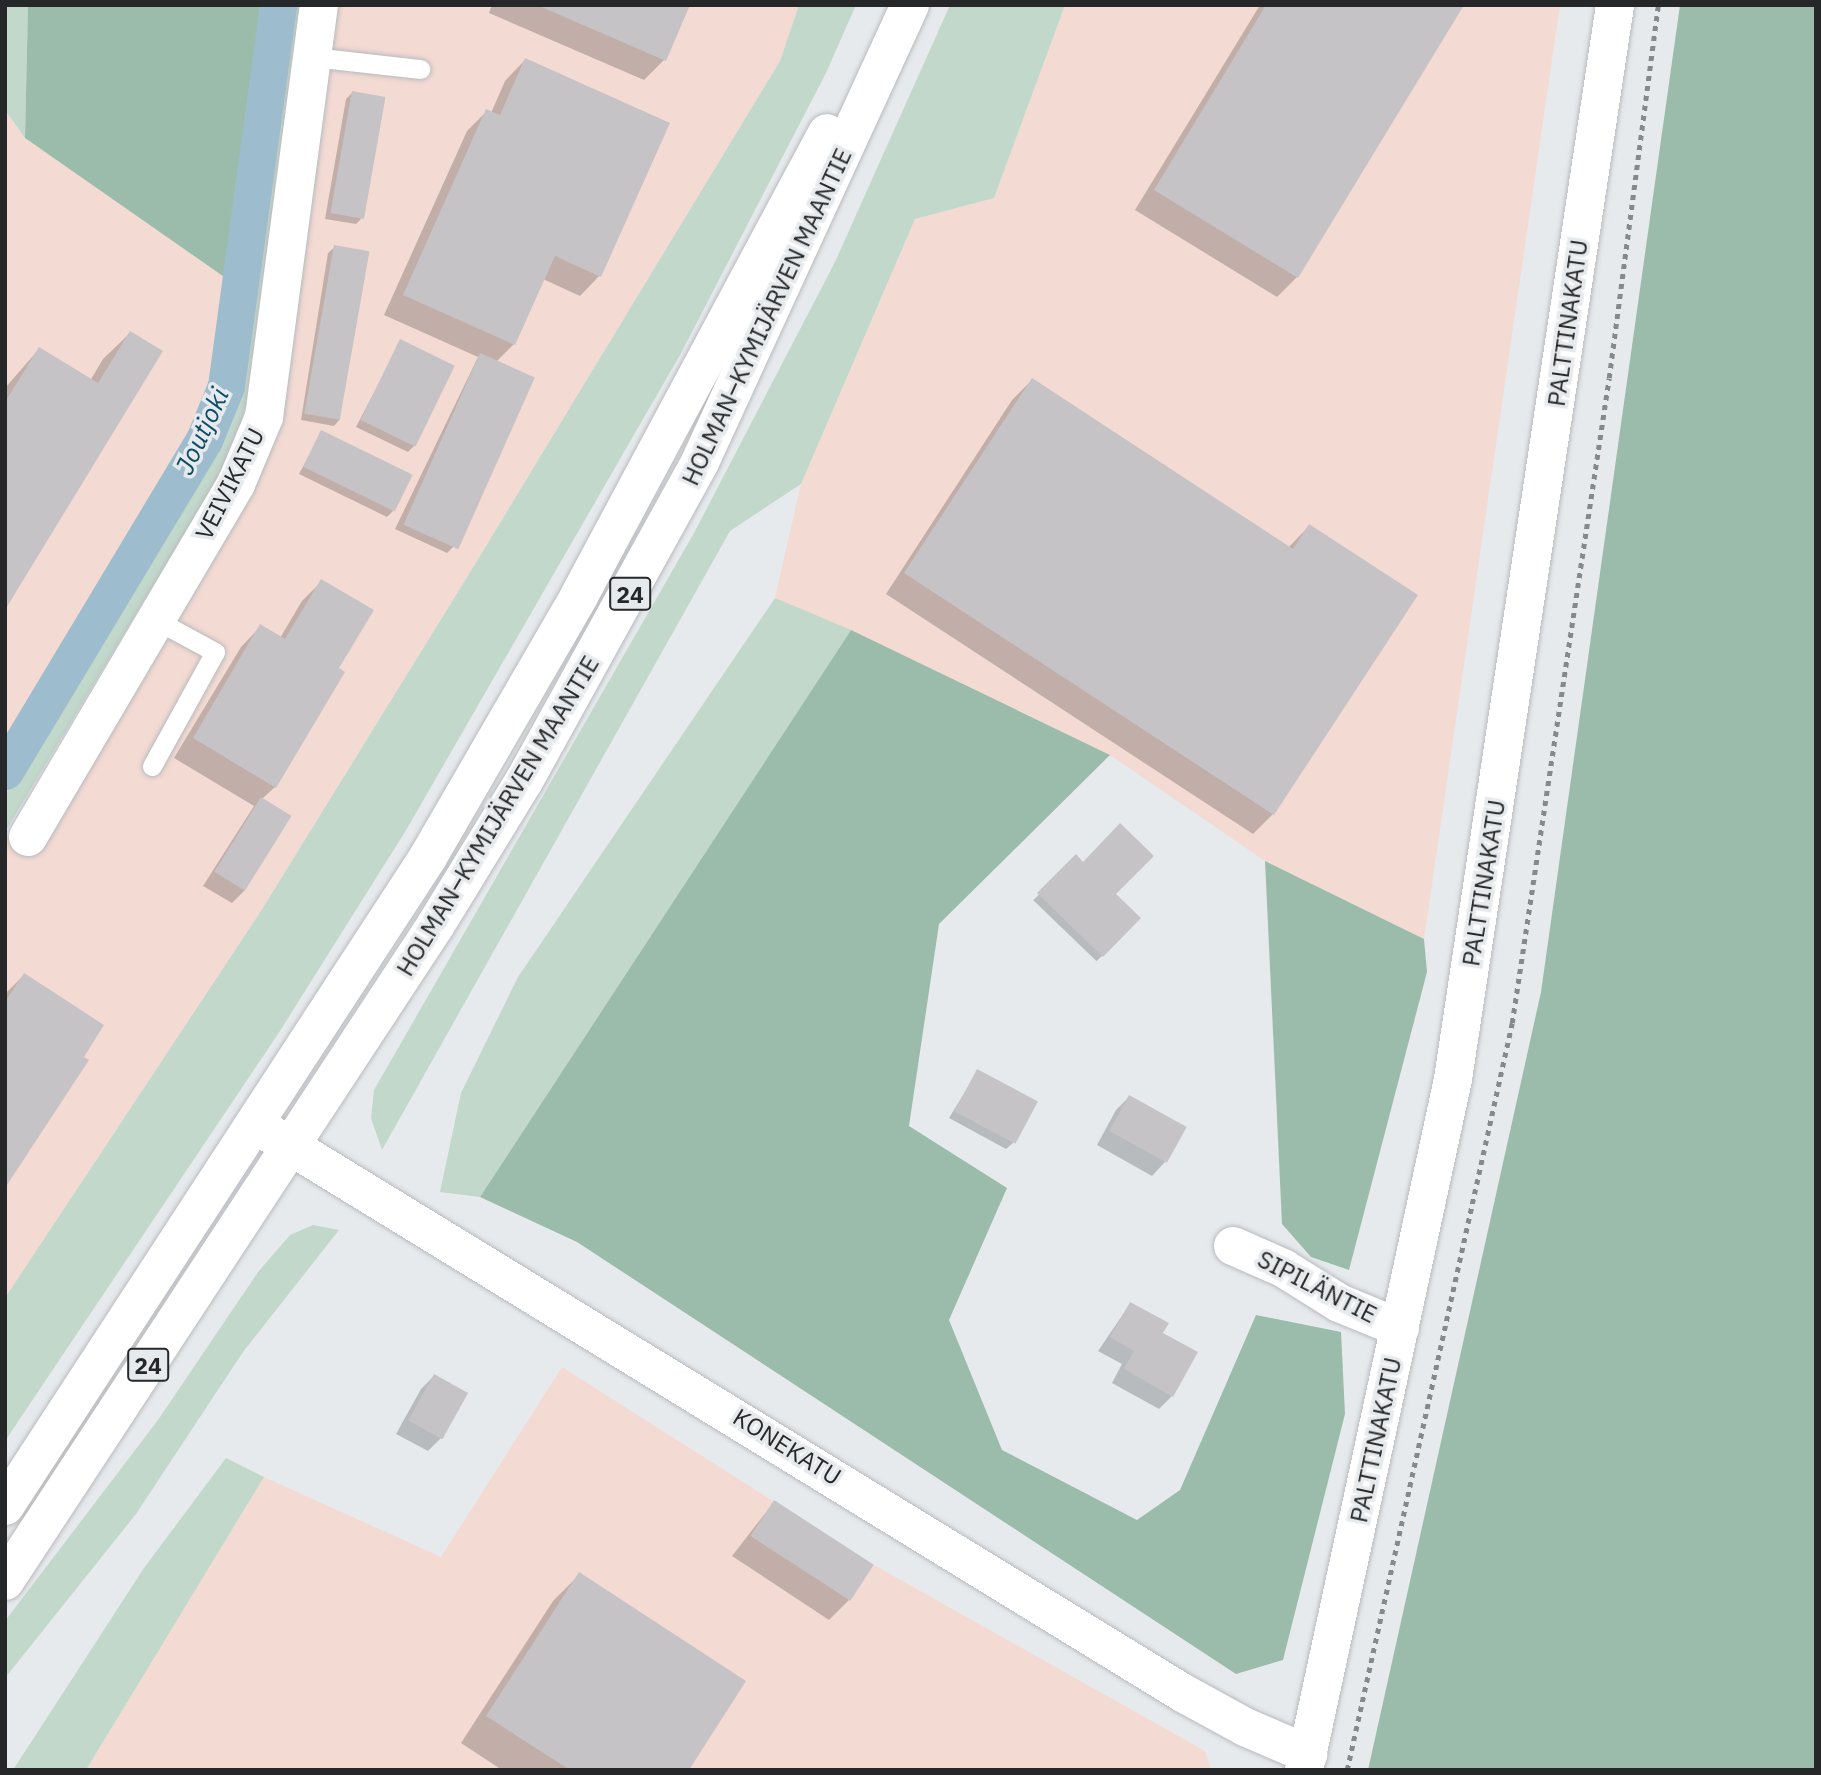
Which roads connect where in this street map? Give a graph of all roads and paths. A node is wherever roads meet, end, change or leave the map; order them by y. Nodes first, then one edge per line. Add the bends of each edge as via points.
1 (319, 5) edge
2 (891, 5) edge
3 (909, 5) edge
4 (1615, 5) edge
5 (313, 57) junction
6 (420, 69) dead end
7 (156, 620) junction
8 (152, 766) dead end
9 (28, 837) dead end
10 (256, 1125) junction
11 (289, 1148) junction
12 (1233, 1246) dead end
13 (1400, 1328) junction
14 (5, 1506) edge
15 (5, 1581) edge
16 (1306, 1762) edge

1 - 5 main road, VEIVIKATU
2 - 10 main road, HOLMAN–KYMIJÄRVEN MAANTIE / 24 via 727,327 579,596 428,857
3 - 11 main road, HOLMAN–KYMIJÄRVEN MAANTIE / 24 via 734,392 619,615 462,881
4 - 13 main road, PALTTINAKATU via 1458,1052
5 - 6 lane
5 - 7 main road, VEIVIKATU via 264,417 236,484
7 - 8 lane via 215,652
7 - 9 main road, VEIVIKATU
10 - 11 main road, KONEKATU
10 - 14 main road, HOLMAN–KYMIJÄRVEN MAANTIE / 24
11 - 15 main road, HOLMAN–KYMIJÄRVEN MAANTIE / 24
11 - 16 main road, KONEKATU via 499,1270 1183,1693
12 - 13 main road, SIPILÄNTIE via 1283,1268 1339,1303
13 - 16 main road, PALTTINAKATU

